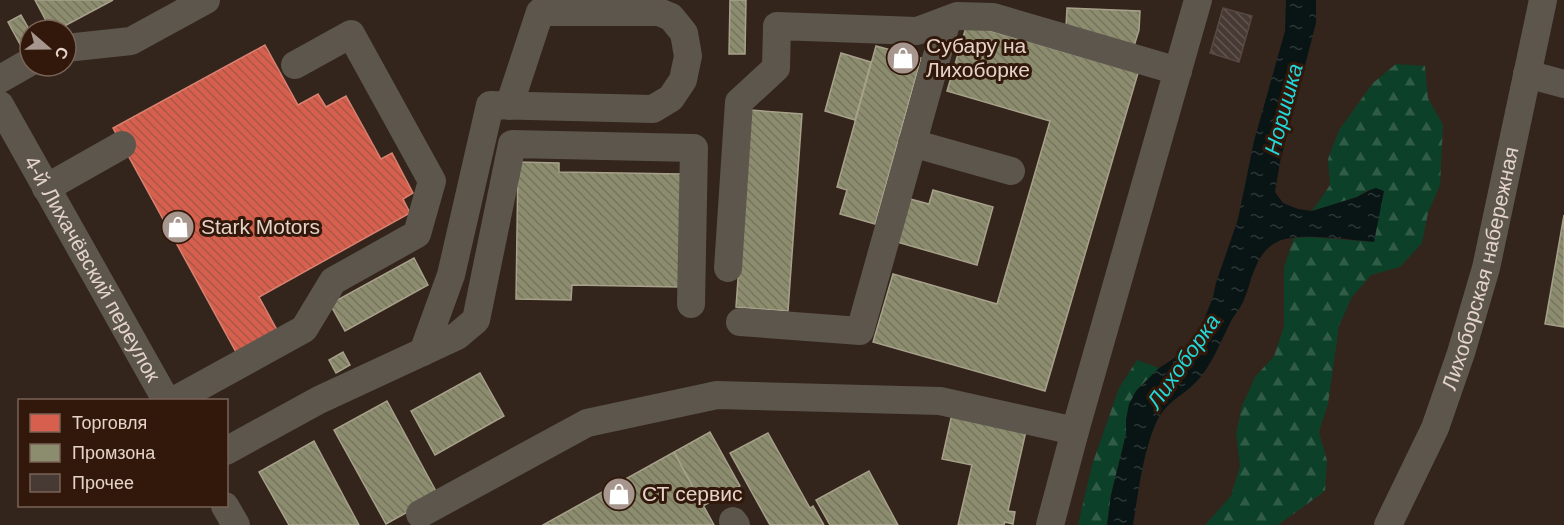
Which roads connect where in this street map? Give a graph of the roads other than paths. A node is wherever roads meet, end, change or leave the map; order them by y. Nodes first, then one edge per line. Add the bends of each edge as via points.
1 (206, 0) edge
2 (1198, 0) edge
3 (1543, 0) edge
4 (947, 20) junction
5 (78, 47) edge
6 (295, 65) dead end
7 (18, 69) edge
8 (1178, 71) junction
9 (1527, 74) junction
10 (0, 79) edge
11 (1564, 84) edge
12 (0, 105) edge
13 (509, 106) junction
14 (912, 143) junction
15 (122, 145) dead end
16 (1011, 171) dead end
17 (46, 188) junction
18 (728, 268) dead end
19 (691, 304) dead end
20 (740, 322) dead end
21 (423, 352) junction
22 (164, 399) edge
23 (1075, 431) junction
24 (228, 450) edge
25 (226, 507) edge
26 (420, 514) dead end
27 (236, 525) edge
28 (1050, 525) edge
29 (1388, 525) edge

1 - 5 street via 131,41
2 - 8 street
3 - 9 street, Лихоборская набережная
4 - 8 street via 957,16 993,17
4 - 14 street
4 - 18 street via 917,31 777,26 776,68 739,102
6 - 22 street via 351,34 432,181 417,234 333,281 304,329
7 - 10 street
8 - 23 street
9 - 11 street
9 - 29 street, Лихоборская набережная via 1486,268 1461,352 1435,428
12 - 17 street, 4-й Лихачёвский переулок
13 - 13 street via 652,109 671,98 683,80 688,56 684,33 671,17 659,12 540,12
13 - 21 street via 490,105 451,275
14 - 16 street
14 - 20 street via 860,331
15 - 17 street
17 - 22 street, 4-й Лихачёвский переулок
19 - 21 street via 694,148 512,144 476,320 457,336
21 - 24 street via 319,400
23 - 26 street via 940,400 717,395 586,423
23 - 28 street
25 - 27 street

